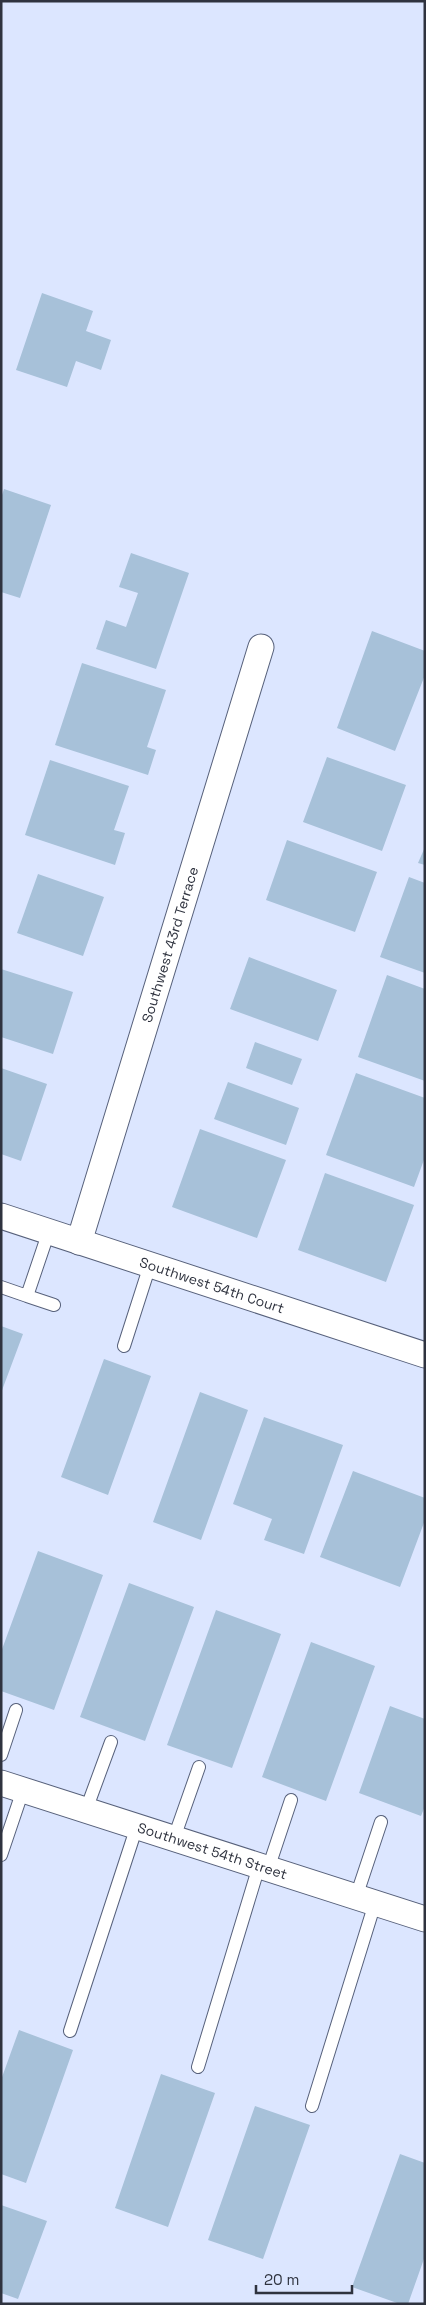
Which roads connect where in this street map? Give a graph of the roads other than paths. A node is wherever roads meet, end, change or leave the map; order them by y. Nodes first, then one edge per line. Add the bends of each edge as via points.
1 (261, 647) dead end
2 (1, 1216) edge
3 (48, 1232) junction
4 (80, 1242) junction
5 (150, 1265) junction
6 (1, 1287) edge
7 (27, 1296) junction
8 (54, 1304) dead end
9 (124, 1346) dead end
10 (425, 1355) edge
11 (16, 1710) dead end
12 (112, 1742) dead end
13 (1, 1755) edge
14 (199, 1767) dead end
15 (12, 1786) edge
16 (291, 1800) dead end
17 (86, 1810) junction
18 (381, 1822) dead end
19 (137, 1826) junction
20 (174, 1838) junction
21 (1, 1855) edge
22 (264, 1867) junction
23 (366, 1900) junction
24 (425, 1919) edge
25 (70, 2030) dead end
26 (198, 2067) dead end
27 (312, 2106) dead end

1 - 4 street, Southwest 43rd Terrace
2 - 3 street, Southwest 54th Court
3 - 4 street, Southwest 54th Court
3 - 7 lane
4 - 5 street, Southwest 54th Court
5 - 9 lane
5 - 10 street, Southwest 54th Court
6 - 7 lane
7 - 8 lane
11 - 13 lane
12 - 17 lane
14 - 20 lane
15 - 17 street, Southwest 54th Street
15 - 21 lane
16 - 22 lane
17 - 19 street, Southwest 54th Street
18 - 23 lane
19 - 20 street, Southwest 54th Street
19 - 25 lane
20 - 22 street, Southwest 54th Street
22 - 23 street, Southwest 54th Street
22 - 26 lane
23 - 24 street, Southwest 54th Street
23 - 27 lane

